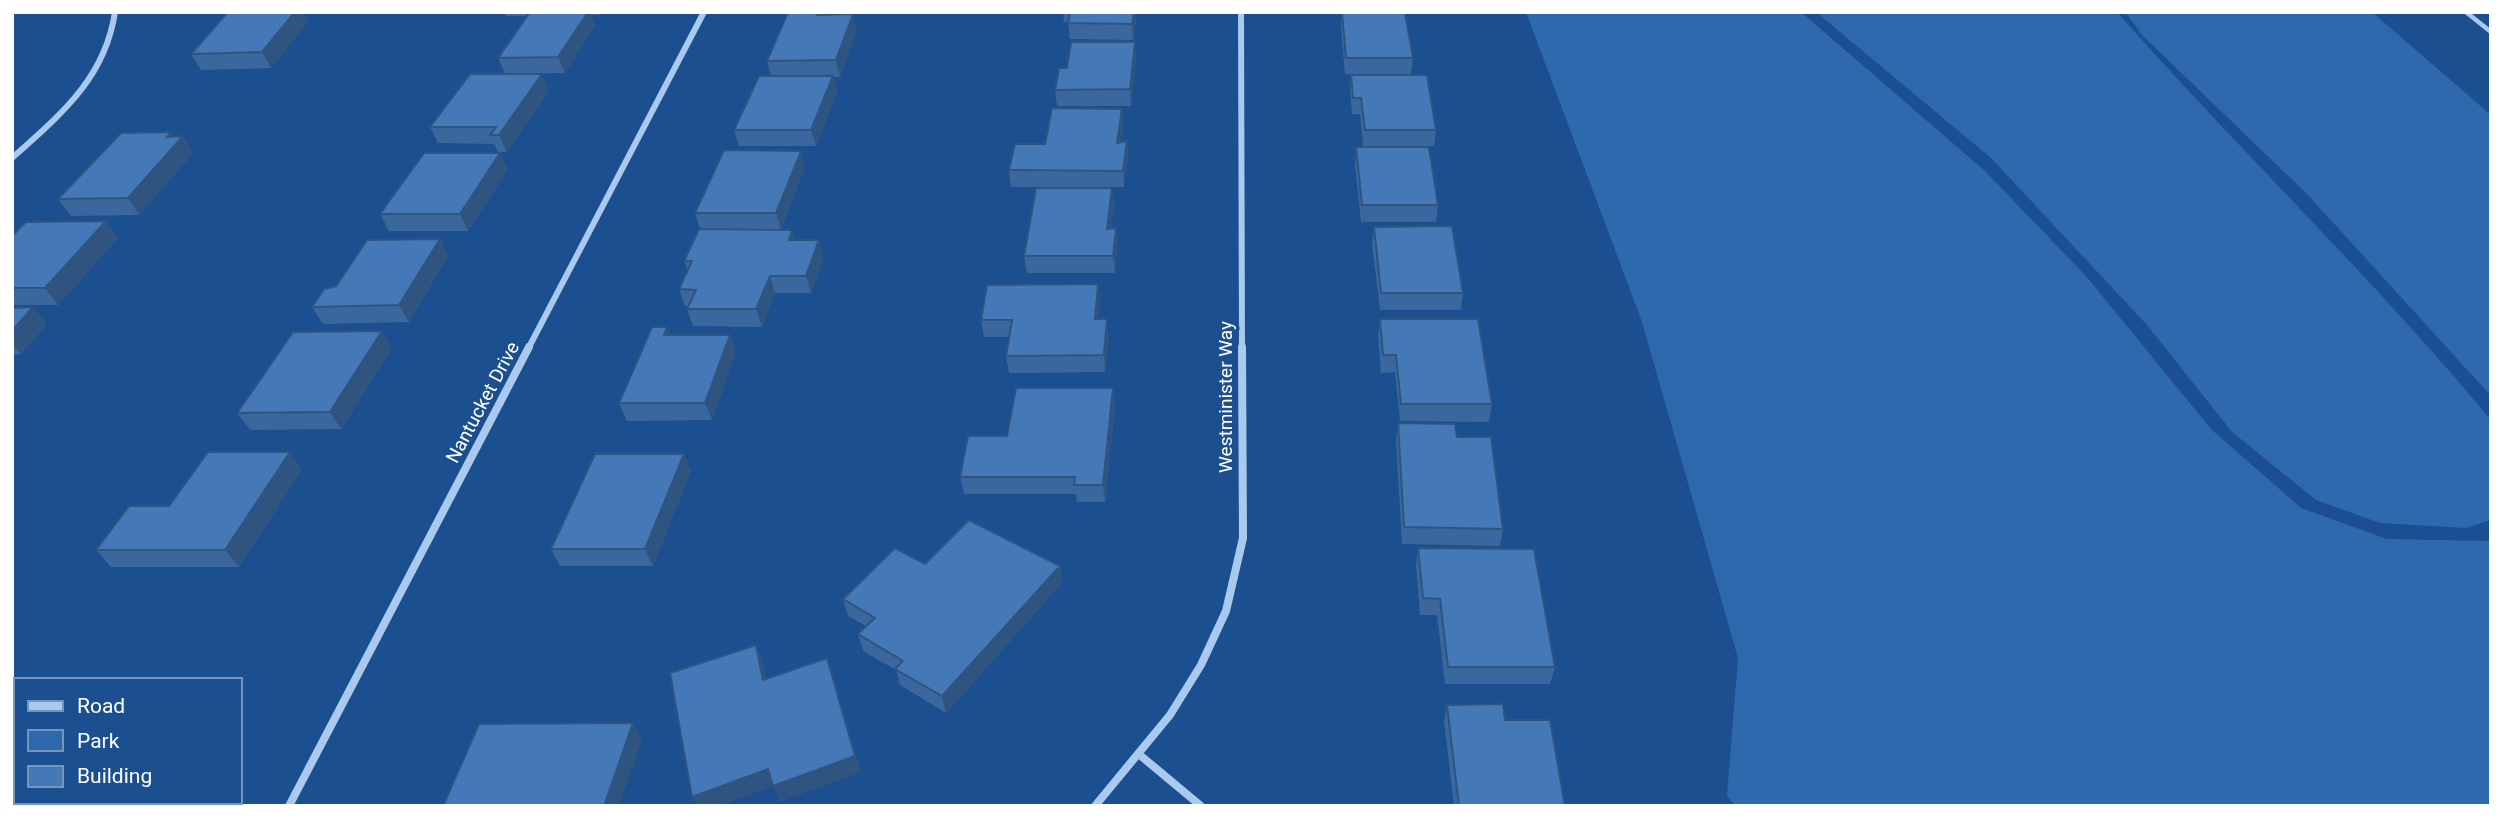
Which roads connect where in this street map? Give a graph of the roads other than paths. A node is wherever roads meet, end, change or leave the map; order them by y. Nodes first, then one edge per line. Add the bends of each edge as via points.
1 (116, 12) edge
2 (704, 12) edge
3 (1241, 12) edge
4 (2466, 12) edge
5 (2491, 32) edge
6 (12, 158) edge
7 (1141, 755) junction
8 (289, 806) edge
9 (1095, 806) edge
10 (1200, 806) edge

1 - 6 street via 114,34 97,69
2 - 8 street, Nantucket Drive
3 - 7 street, Westminister Way via 1243,538 1226,610 1186,695
4 - 5 lane
7 - 9 street, Westminister Way
7 - 10 street

